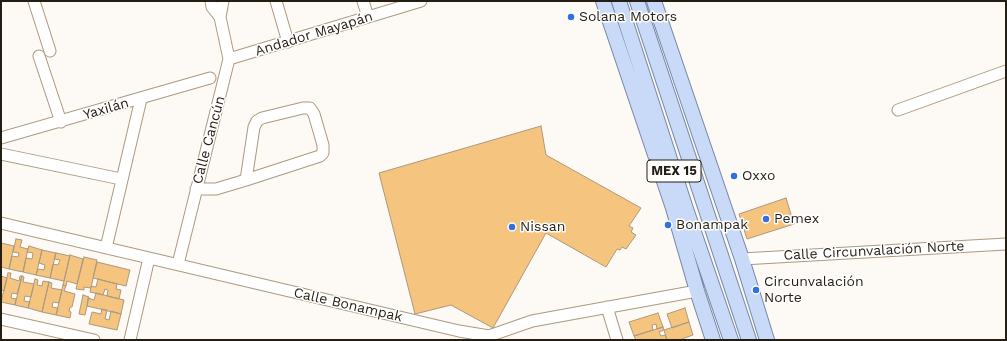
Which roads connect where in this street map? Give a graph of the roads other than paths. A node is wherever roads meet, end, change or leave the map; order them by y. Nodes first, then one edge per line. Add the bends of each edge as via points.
1 (34, 1) edge
2 (211, 1) edge
3 (223, 1) edge
4 (276, 1) edge
5 (363, 1) edge
6 (421, 1) edge
7 (602, 1) edge
8 (619, 1) edge
9 (637, 1) edge
10 (654, 1) edge
11 (220, 17) junction
12 (368, 17) junction
13 (288, 42) junction
14 (50, 51) dead end
15 (38, 56) dead end
16 (229, 59) junction
17 (1006, 71) edge
18 (210, 78) dead end
19 (141, 99) junction
20 (898, 110) dead end
21 (61, 122) junction
22 (660, 127) junction
23 (1, 138) edge
24 (1, 154) edge
25 (655, 154) junction
26 (121, 179) junction
27 (246, 180) junction
28 (196, 189) junction
29 (1, 223) edge
30 (1006, 244) edge
31 (106, 248) junction
32 (150, 258) junction
33 (742, 259) junction
34 (178, 264) junction
35 (697, 291) junction
36 (607, 307) junction
37 (1, 319) edge
38 (458, 336) edge
39 (713, 338) edge
40 (94, 340) edge
41 (130, 340) edge
42 (617, 340) edge
43 (731, 340) edge
44 (749, 340) edge
45 (767, 340) edge

1 - 14 street
2 - 11 street, Calle Cancún via 212,7
3 - 11 street, Calle Cancún
4 - 13 street
5 - 12 street
6 - 12 street, Andador Mayapán
7 - 25 main road
8 - 22 main road, MEX 15
9 - 44 main road, MEX 15
10 - 33 main road
11 - 16 street, Calle Cancún
12 - 13 street, Andador Mayapán
13 - 16 street, Andador Mayapán
15 - 21 street
16 - 28 street, Calle Cancún
17 - 20 street
18 - 19 street, Yaxilán
19 - 21 street, Yaxilán
19 - 26 street
21 - 23 street, Yaxilán
22 - 25 main road
22 - 43 main road, MEX 15
24 - 26 street
25 - 35 main road
26 - 31 street
27 - 27 street via 254,126 257,121 310,108 323,145 322,153 316,158
27 - 28 street via 216,189
28 - 34 street, Calle Cancún
29 - 31 street, Calle Bonampak
30 - 33 street, Calle Circunvalación Norte
31 - 32 street, Calle Bonampak
32 - 34 street, Calle Bonampak
32 - 41 street
33 - 45 main road
34 - 38 street, Calle Bonampak
35 - 36 street, Calle Bonampak
35 - 39 main road
36 - 38 street, Calle Bonampak via 532,321 495,335
36 - 42 street
37 - 40 street

